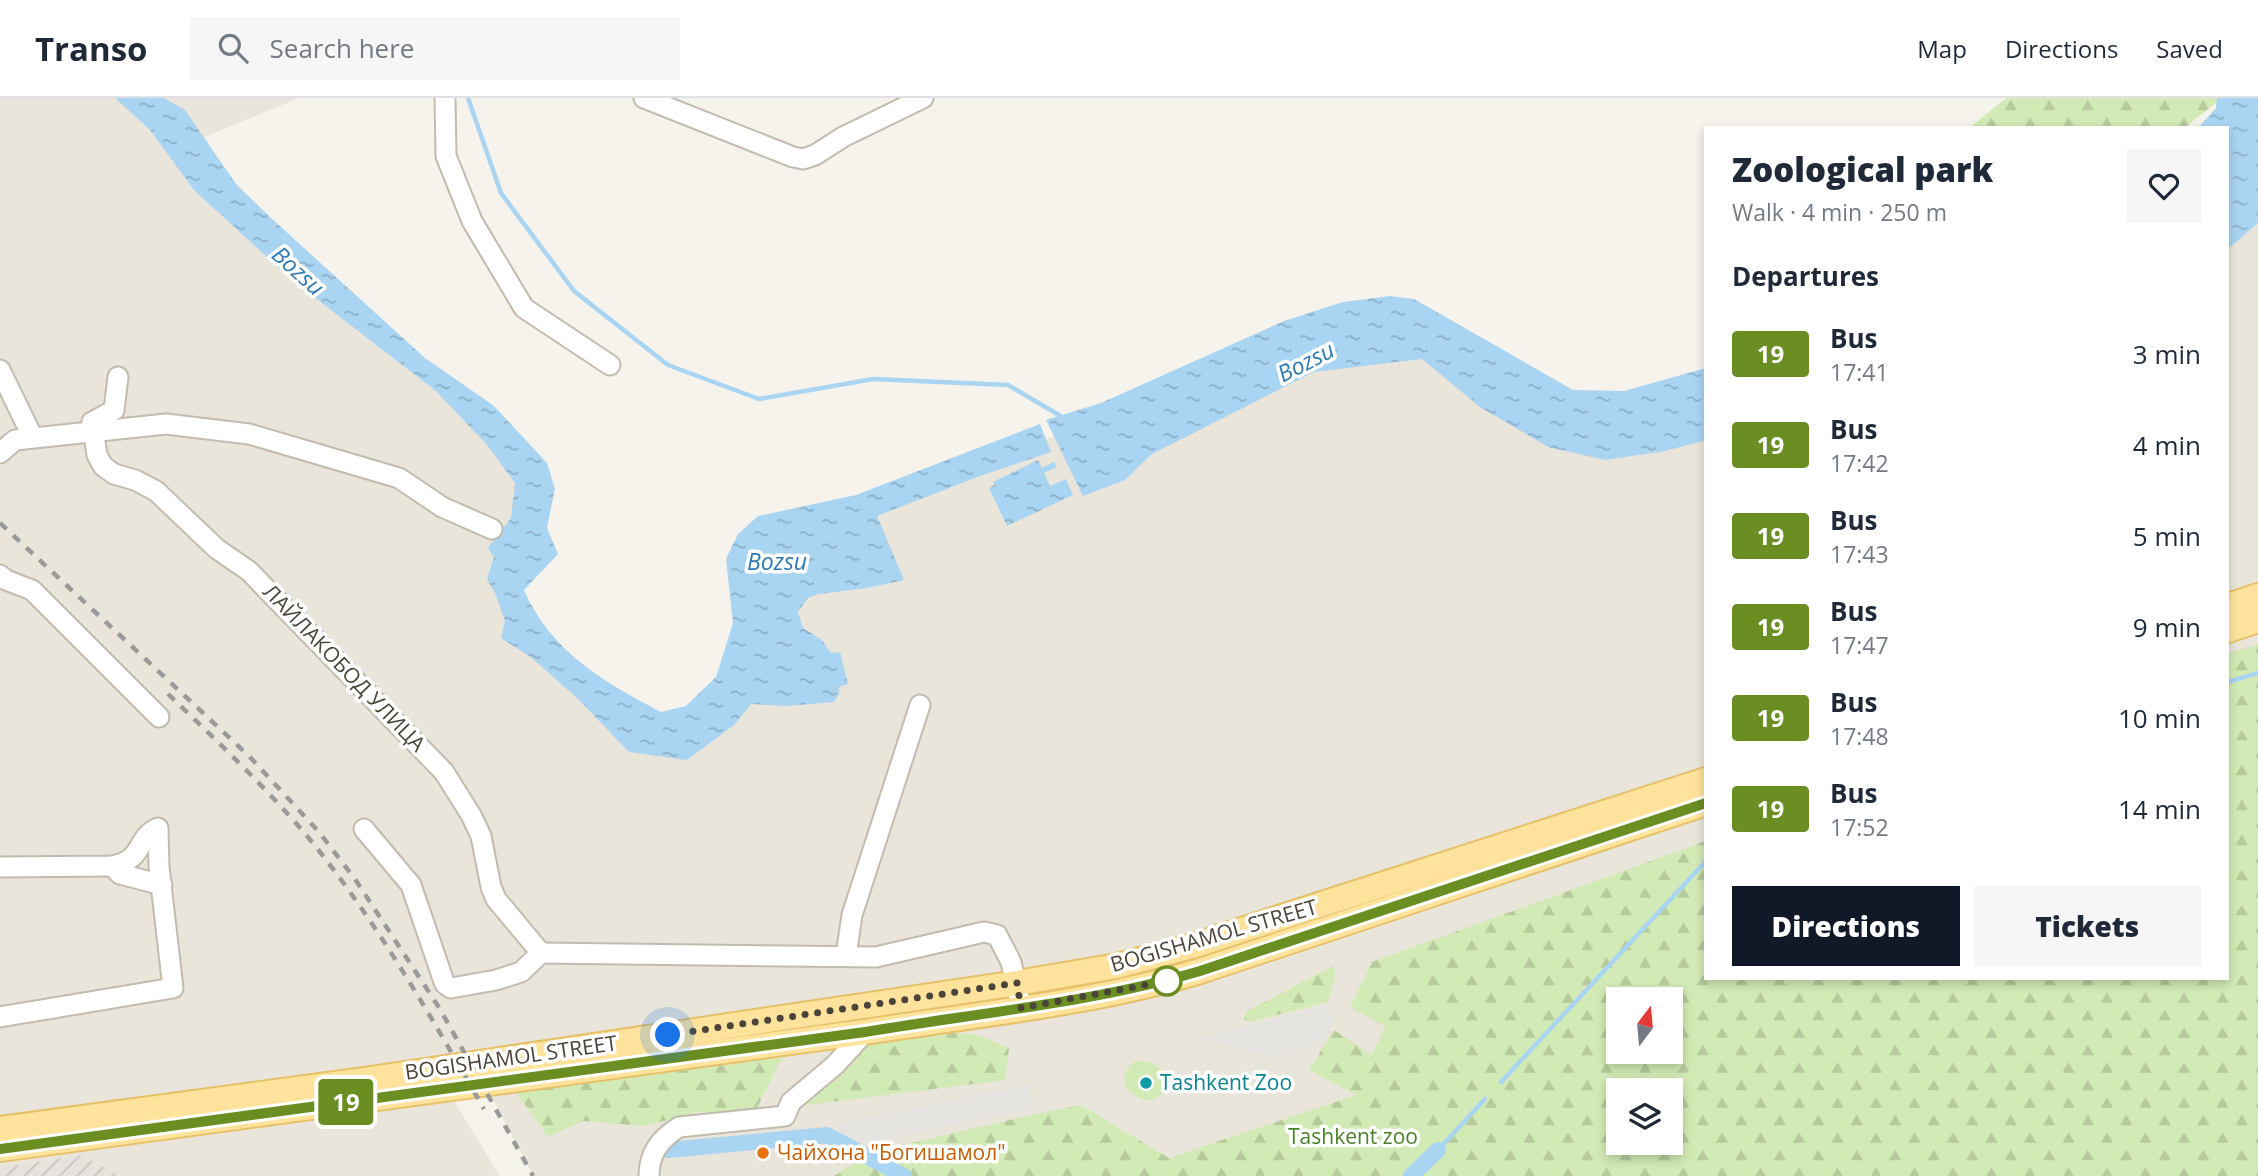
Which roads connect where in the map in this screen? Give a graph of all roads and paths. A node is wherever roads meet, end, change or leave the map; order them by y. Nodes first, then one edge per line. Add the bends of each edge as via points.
1 (445, 98) edge
2 (643, 98) edge
3 (922, 98) edge
4 (610, 365) dead end
5 (0, 370) edge
6 (118, 377) dead end
7 (92, 432) junction
8 (33, 438) junction
9 (0, 453) edge
10 (492, 529) dead end
11 (0, 575) edge
12 (2258, 596) edge
13 (2229, 606) edge
14 (2258, 620) edge
15 (2229, 630) edge
16 (920, 705) dead end
17 (159, 717) dead end
18 (1704, 781) edge
19 (1704, 804) edge
20 (364, 829) dead end
21 (112, 866) junction
22 (0, 867) edge
23 (162, 885) junction
24 (541, 953) junction
25 (846, 957) junction
26 (1017, 983) junction
27 (1021, 1008) junction
28 (0, 1017) edge
29 (865, 1032) junction
30 (0, 1129) edge
31 (0, 1149) edge
32 (649, 1176) edge

1 - 4 street via 446,156 472,221 524,307
2 - 3 street via 803,159
5 - 8 street
6 - 7 street via 114,410 92,422
7 - 8 street
7 - 10 street via 166,424 249,433 398,478 442,507
7 - 24 street, ЛАЙЛАКОБОД УЛИЦА via 103,466 156,491 217,549 249,571 436,762 481,836 496,899
8 - 9 street via 15,440
11 - 17 street via 32,590
12 - 13 main road
14 - 15 main road
16 - 25 street via 852,915
18 - 26 main road, BOGISHAMOL STREET via 1156,957
19 - 27 main road, BOGISHAMOL STREET via 1167,981
20 - 24 street via 408,878 445,984 451,988 521,972
21 - 22 street
21 - 23 street via 120,874
21 - 23 street via 126,863 149,832 158,828
23 - 28 street via 172,990
24 - 25 street
25 - 26 street via 876,957 984,932 997,935
26 - 27 street
26 - 30 main road, BOGISHAMOL STREET
27 - 29 main road, BOGISHAMOL STREET
29 - 31 main road, BOGISHAMOL STREET
29 - 32 street via 791,1102 785,1116 679,1127 655,1149

